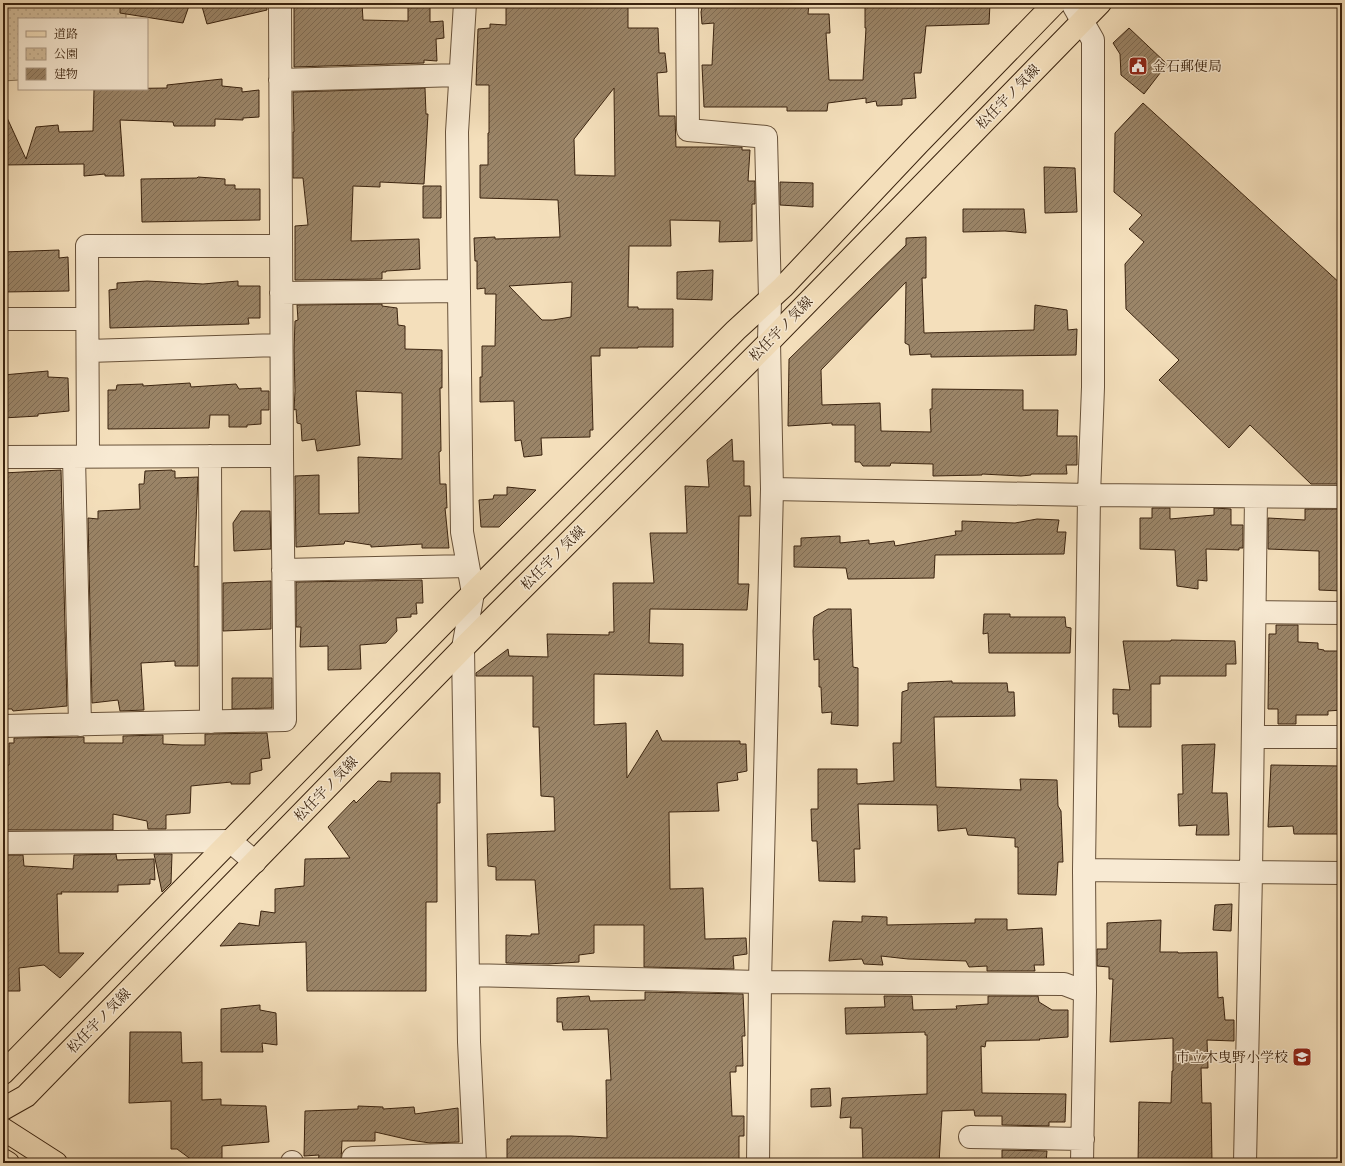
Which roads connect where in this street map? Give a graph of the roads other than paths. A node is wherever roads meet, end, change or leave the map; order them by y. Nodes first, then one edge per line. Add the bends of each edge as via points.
1 (280, 3) edge
2 (465, 3) edge
3 (687, 3) edge
4 (1055, 3) edge
5 (1100, 3) edge
6 (1078, 12) edge
7 (460, 75) junction
8 (280, 80) junction
9 (281, 246) junction
10 (459, 291) junction
11 (281, 293) junction
12 (770, 299) junction
13 (3, 319) edge
14 (87, 319) junction
15 (769, 342) junction
16 (281, 345) junction
17 (88, 351) junction
18 (210, 456) junction
19 (282, 456) junction
20 (3, 457) edge
21 (81, 457) junction
22 (772, 488) junction
23 (1089, 496) junction
24 (1256, 497) junction
25 (1342, 497) edge
26 (468, 566) junction
27 (283, 570) junction
28 (473, 593) junction
29 (1255, 612) junction
30 (1342, 613) edge
31 (463, 648) junction
32 (211, 722) junction
33 (80, 724) junction
34 (3, 726) edge
35 (1253, 737) junction
36 (1342, 737) edge
37 (230, 841) junction
38 (3, 843) edge
39 (255, 862) junction
40 (1084, 870) junction
41 (1251, 872) junction
42 (1342, 873) edge
43 (468, 975) junction
44 (760, 982) junction
45 (1085, 992) junction
46 (3, 1073) edge
47 (3, 1109) edge
48 (3, 1129) edge
49 (970, 1137) dead end
50 (1083, 1139) junction
51 (353, 1158) dead end
52 (475, 1159) edge
53 (3, 1160) edge
54 (8, 1163) edge
55 (56, 1163) edge
56 (758, 1163) edge
57 (1082, 1163) edge
58 (1245, 1163) edge

1 - 8 street
2 - 7 street
3 - 12 street via 688,130 766,137
4 - 12 main road, 松任宇ノ気線
5 - 6 main road, 松任宇ノ気線
6 - 15 main road, 松任宇ノ気線
6 - 23 street via 1093,40 1093,387
7 - 8 street
7 - 10 street via 457,132
8 - 9 street
9 - 11 street
9 - 14 street via 87,246
10 - 11 street
10 - 26 street via 462,532
11 - 16 street
12 - 15 street
12 - 28 main road, 松任宇ノ気線
13 - 14 street
14 - 17 street
15 - 22 street
15 - 31 main road, 松任宇ノ気線
16 - 17 street
16 - 19 street
17 - 21 street
18 - 19 street
18 - 21 street
18 - 32 street
19 - 27 street
20 - 21 street
21 - 33 street
22 - 23 street
22 - 44 street
23 - 24 street
23 - 40 street
24 - 25 street
24 - 29 street
26 - 27 street
26 - 28 street
27 - 32 street via 286,720
28 - 31 street
28 - 37 main road, 松任宇ノ気線
29 - 30 street
29 - 35 street
31 - 39 main road, 松任宇ノ気線
31 - 43 street
32 - 33 street
33 - 34 street
35 - 36 street
35 - 41 street
37 - 38 street
37 - 39 street
37 - 46 main road, 松任宇ノ気線
39 - 47 main road, 松任宇ノ気線 via 26,1096
40 - 41 street
40 - 45 street
41 - 42 street
41 - 58 street
43 - 44 street
43 - 52 street
44 - 45 street via 1064,984
44 - 56 street
45 - 50 street
48 - 55 main road
49 - 50 street
50 - 57 street
51 - 52 street
53 - 54 main road

